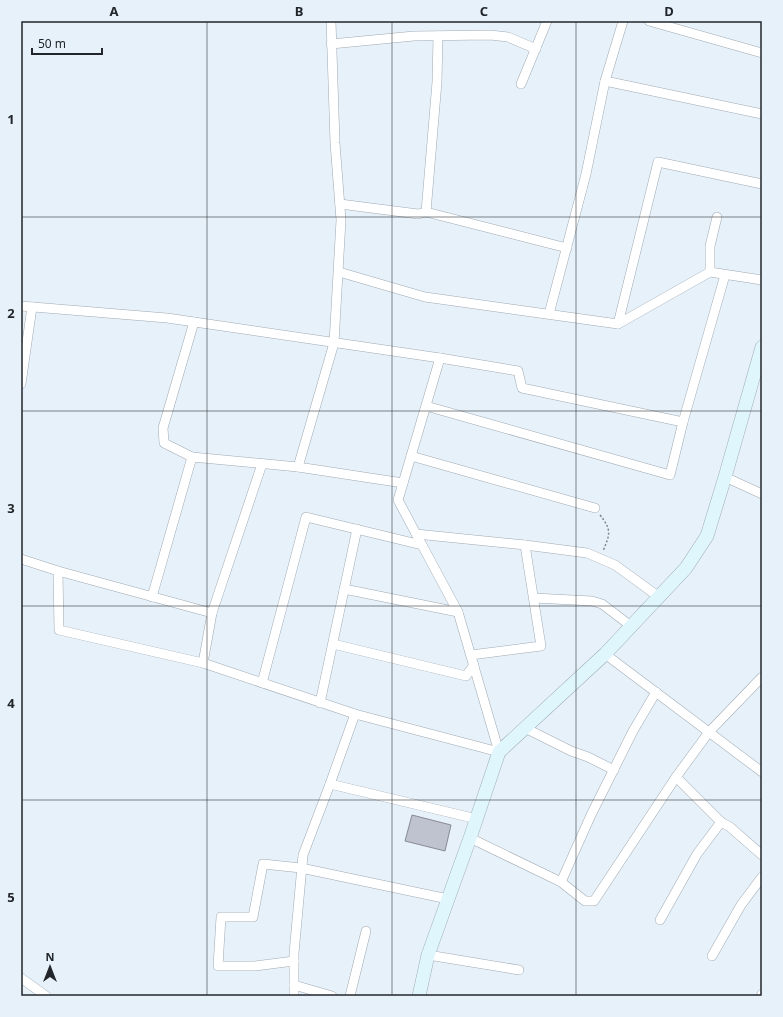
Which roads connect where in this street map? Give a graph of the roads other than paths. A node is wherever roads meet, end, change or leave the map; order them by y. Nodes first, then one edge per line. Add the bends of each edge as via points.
1 (330, 21) edge
2 (547, 21) edge
3 (623, 21) edge
4 (649, 21) edge
5 (438, 36) junction
6 (331, 44) junction
7 (536, 49) junction
8 (762, 53) edge
9 (606, 81) junction
10 (521, 84) dead end
11 (762, 114) edge
12 (762, 184) edge
13 (340, 204) junction
14 (426, 212) junction
15 (717, 217) dead end
16 (567, 248) junction
17 (339, 272) junction
18 (710, 272) junction
19 (725, 275) junction
20 (762, 280) edge
21 (21, 306) edge
22 (32, 307) junction
23 (549, 314) junction
24 (194, 322) junction
25 (618, 324) junction
26 (334, 342) junction
27 (762, 347) edge
28 (440, 358) junction
29 (21, 384) edge
30 (426, 406) junction
31 (683, 422) junction
32 (411, 456) junction
33 (192, 457) junction
34 (262, 464) junction
35 (298, 467) junction
36 (725, 477) junction
37 (403, 483) junction
38 (762, 494) edge
39 (595, 508) road end
40 (357, 529) junction
41 (416, 534) junction
42 (422, 545) junction
43 (525, 545) junction
44 (21, 559) edge
45 (58, 571) junction
46 (344, 589) junction
47 (152, 597) junction
48 (659, 597) junction
49 (534, 598) junction
50 (458, 612) junction
51 (212, 613) junction
52 (631, 626) junction
53 (332, 644) junction
54 (605, 654) junction
55 (471, 655) junction
56 (203, 663) junction
57 (474, 665) junction
58 (762, 678) edge
59 (262, 683) junction
60 (656, 692) junction
61 (320, 703) junction
62 (355, 714) junction
63 (525, 728) junction
64 (709, 732) junction
65 (499, 752) junction
66 (614, 770) junction
67 (762, 772) edge
68 (676, 777) junction
69 (330, 784) junction
70 (477, 819) junction
71 (722, 822) junction
72 (470, 838) junction
73 (762, 855) edge
74 (301, 868) junction
75 (762, 878) edge
76 (561, 882) junction
77 (448, 898) junction
78 (660, 920) dead end
79 (366, 931) dead end
80 (428, 955) junction
81 (712, 956) dead end
82 (294, 961) junction
83 (519, 970) dead end
84 (21, 978) edge
85 (294, 985) junction
86 (46, 996) edge
87 (294, 996) edge
88 (332, 996) edge
89 (350, 996) edge
90 (419, 996) edge

1 - 6 street
2 - 7 street
3 - 9 street
4 - 8 street
5 - 6 street
5 - 7 street via 508,37
5 - 14 street via 437,82
6 - 13 street
7 - 10 street
9 - 11 street
9 - 16 street
12 - 25 street via 658,162
13 - 14 street via 418,214
13 - 17 street
14 - 16 street
15 - 18 street via 710,246
16 - 23 street
17 - 23 street via 425,297
17 - 26 street
18 - 19 street
18 - 25 street
19 - 20 street
19 - 31 street
21 - 22 street
22 - 24 street
22 - 29 street
23 - 25 street
24 - 26 street
24 - 33 street via 163,428 164,443
26 - 28 street
26 - 35 street
27 - 36 street
28 - 30 street
28 - 31 street via 518,371 522,388
30 - 31 street via 670,475
30 - 32 street
32 - 37 street
32 - 39 street
33 - 34 street
33 - 47 street
34 - 35 street
34 - 51 street
35 - 37 street
36 - 38 street
36 - 48 street via 706,536 686,568
37 - 41 street via 398,500
40 - 42 street
40 - 46 street
40 - 59 street via 306,517
41 - 42 street
41 - 43 street
42 - 50 street
43 - 48 street via 587,553 600,558 615,564
43 - 49 street
44 - 45 street
45 - 47 street
45 - 56 street via 59,630
46 - 50 street
46 - 53 street
47 - 51 street
48 - 52 street
49 - 52 street via 592,601 602,604
49 - 55 street via 541,646
50 - 55 street
51 - 56 street
52 - 54 street
53 - 57 street via 466,676
53 - 61 street
54 - 60 street
54 - 63 street
55 - 57 street
56 - 59 street
57 - 65 street
58 - 64 street
59 - 61 street
60 - 64 street
60 - 66 street
61 - 62 street
62 - 65 street
62 - 69 street
63 - 65 street
63 - 66 street
64 - 67 street
64 - 68 street
65 - 70 street
66 - 76 street
68 - 71 street
68 - 76 street via 594,901 585,901
69 - 70 street
69 - 74 street via 303,854
70 - 72 street
71 - 73 street
71 - 78 street via 697,854
72 - 76 street
72 - 77 street
74 - 77 street
74 - 82 street
74 - 82 street via 263,864 252,917 221,917 218,966 254,966
75 - 81 street via 741,905
77 - 80 street
79 - 89 street
80 - 83 street
80 - 90 street
82 - 85 street
84 - 86 street
85 - 87 street
85 - 88 street

